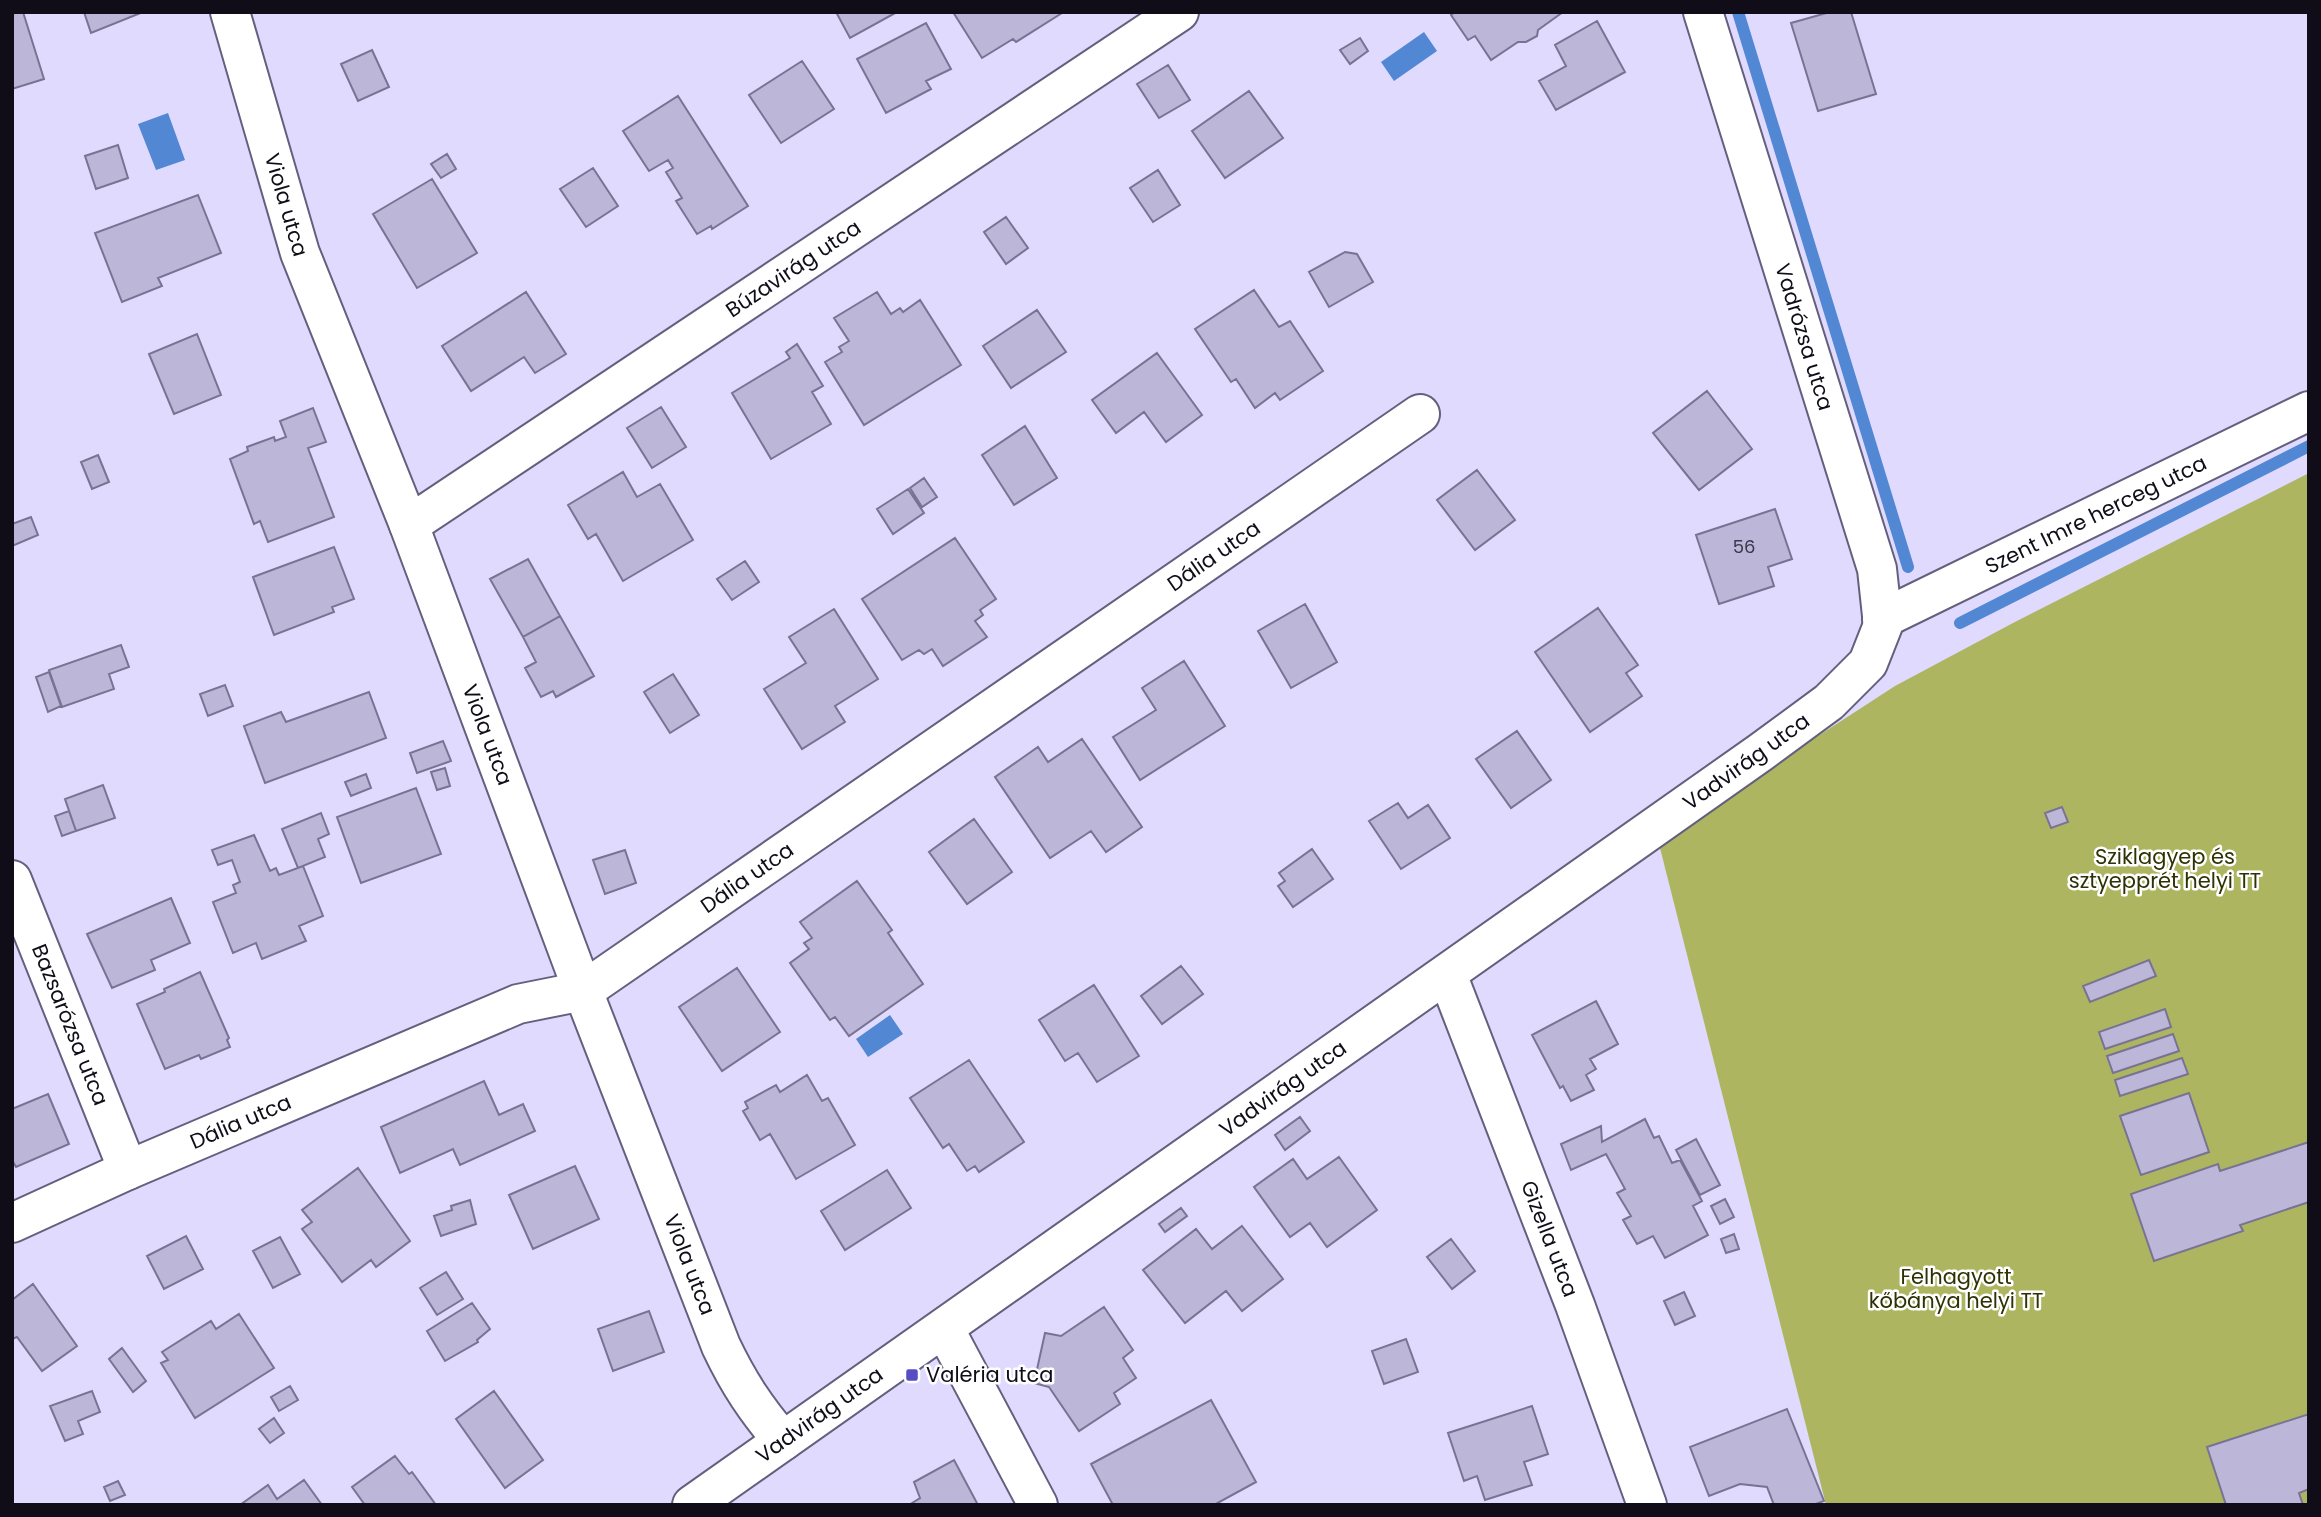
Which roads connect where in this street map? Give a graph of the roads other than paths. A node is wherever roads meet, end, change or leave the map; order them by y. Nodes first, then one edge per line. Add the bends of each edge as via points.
1 (230, 12) edge
2 (1179, 12) edge
3 (1703, 12) edge
4 (2309, 411) edge
5 (1420, 414) dead end
6 (409, 525) junction
7 (1882, 619) junction
8 (1868, 663) joint
9 (12, 880) edge
10 (1447, 974) junction
11 (583, 990) junction
12 (128, 1171) junction
13 (12, 1223) edge
14 (944, 1328) junction
15 (783, 1441) junction
16 (692, 1505) edge
17 (1038, 1505) edge
18 (1647, 1505) edge

1 - 6 street, Viola utca via 300,253
2 - 6 street, Búzavirág utca
3 - 7 street, Vadrózsa utca via 1877,569
4 - 7 street, Szent Imre herceg utca
5 - 11 street, Dália utca
6 - 11 street, Viola utca
7 - 8 street, Vadrózsa utca
8 - 10 street, Vadvirág utca via 1819,709
9 - 12 street, Bazsarózsa utca
10 - 14 street, Vadvirág utca
10 - 18 street, Gizella utca
11 - 12 street, Dália utca via 518,1004
11 - 15 street, Viola utca via 721,1346 752,1404
12 - 13 street, Dália utca
14 - 15 street, Vadvirág utca
14 - 17 street
15 - 16 street, Vadvirág utca

